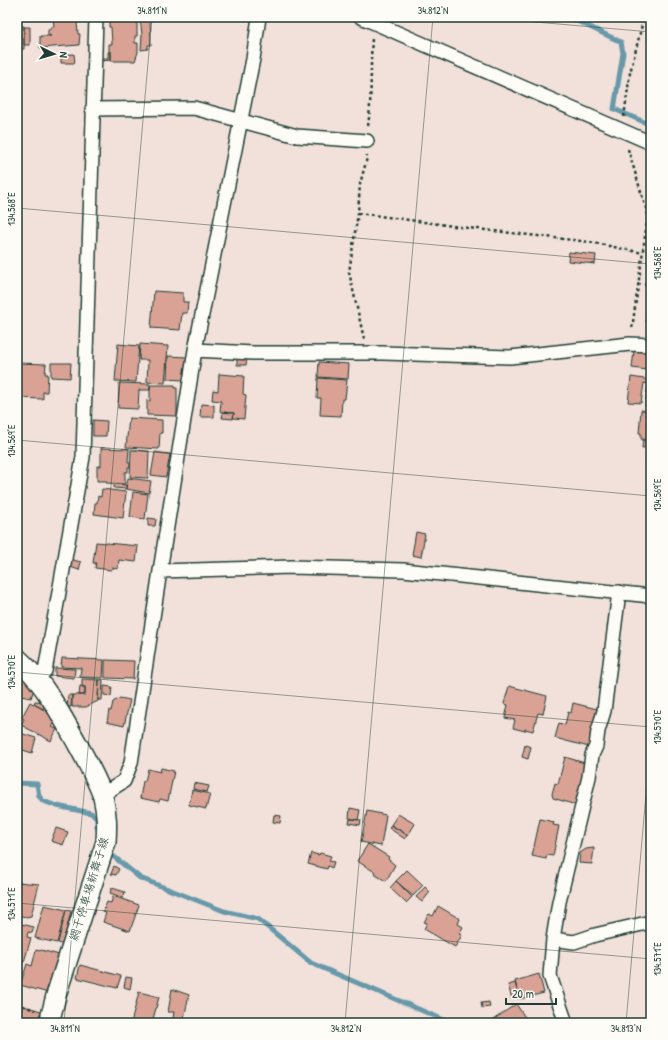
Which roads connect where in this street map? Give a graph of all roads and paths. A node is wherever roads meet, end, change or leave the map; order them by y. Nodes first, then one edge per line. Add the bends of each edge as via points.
1 (96, 17) edge
2 (259, 17) edge
3 (361, 17) edge
4 (644, 17) edge
5 (373, 22) junction
6 (92, 109) junction
7 (241, 120) junction
8 (622, 129) junction
9 (367, 141) junction
10 (651, 143) edge
11 (358, 212) junction
12 (643, 253) junction
13 (638, 284) junction
14 (651, 285) edge
15 (630, 344) junction
16 (651, 345) edge
17 (195, 350) junction
18 (367, 353) junction
19 (160, 571) junction
20 (619, 592) junction
21 (651, 596) edge
22 (17, 658) edge
23 (37, 679) junction
24 (102, 795) junction
25 (651, 922) edge
26 (553, 939) junction
27 (50, 1023) edge
28 (566, 1023) edge

1 - 6 street
2 - 7 street
3 - 5 street
4 - 8 path via 630,73
5 - 8 street
5 - 9 path
6 - 7 street via 194,108
6 - 23 street via 83,457 45,671
7 - 9 street via 297,136
7 - 17 street
8 - 10 street
8 - 12 path via 648,216
9 - 11 path
11 - 12 path via 590,242
11 - 18 path via 349,272
12 - 13 path
13 - 14 path
13 - 15 path
15 - 16 street
15 - 18 street via 510,357
17 - 18 street
17 - 19 street
19 - 20 street via 292,567 403,570
19 - 24 street via 131,763 124,782
20 - 21 street
20 - 26 street via 604,711 559,902
22 - 23 main road, 網干停車場新舞子線
23 - 24 main road, 網干停車場新舞子線 via 67,724
24 - 27 main road, 網干停車場新舞子線 via 108,822 106,842 57,992
25 - 26 street via 574,942
26 - 28 street via 550,976

